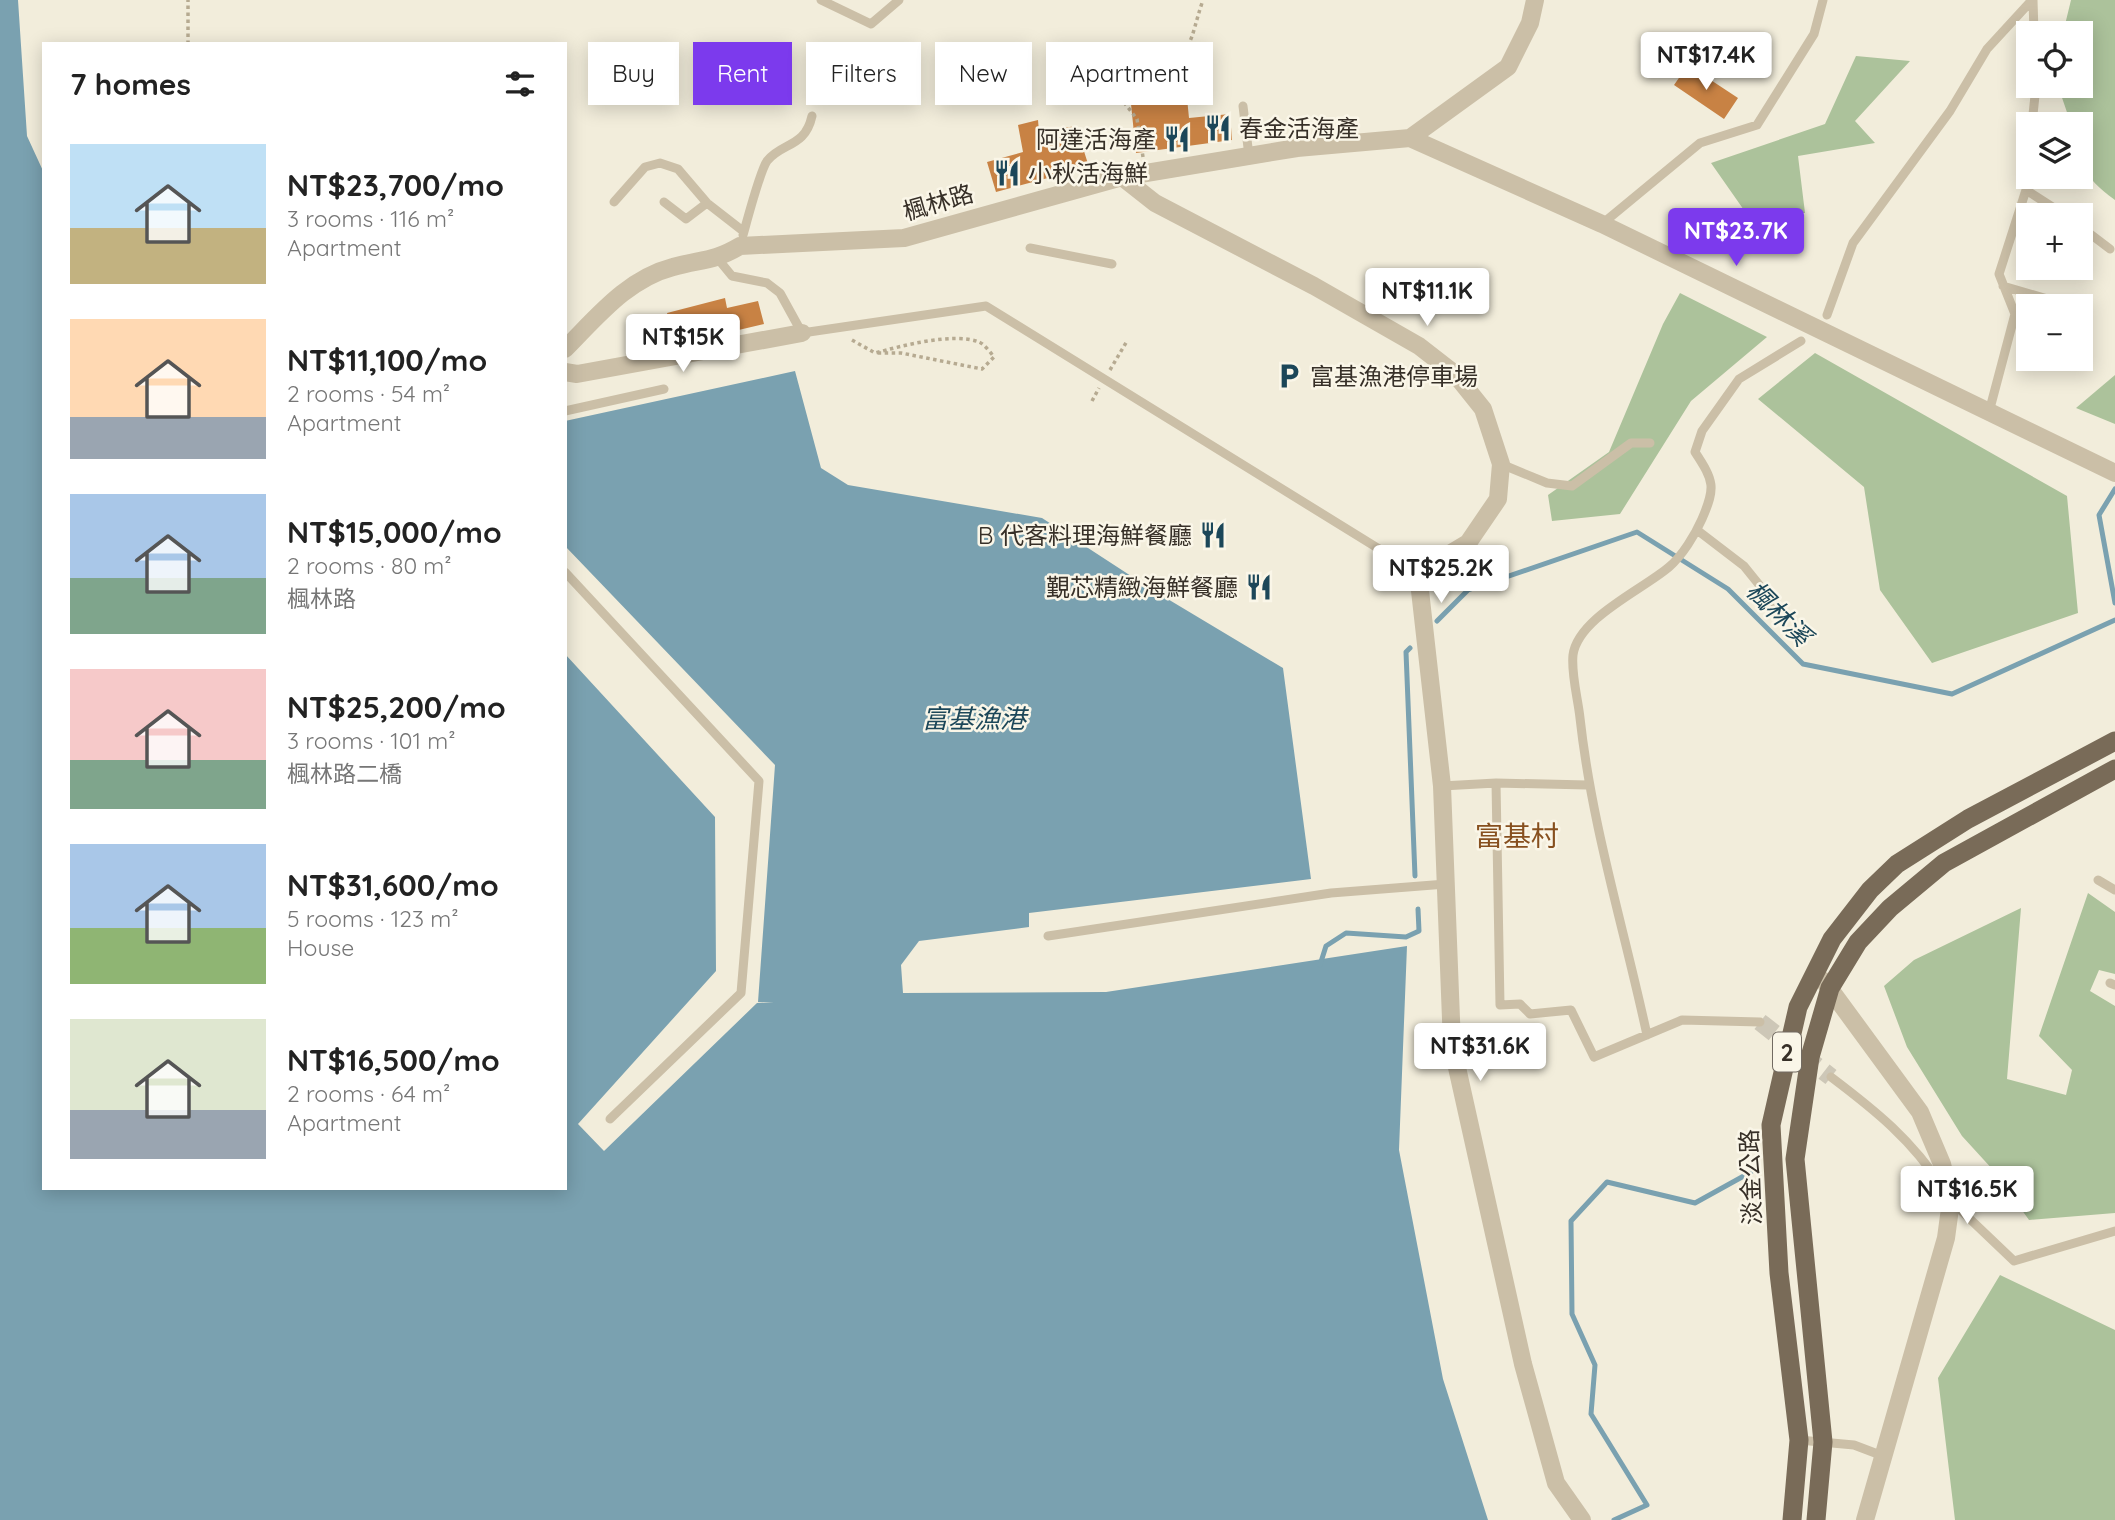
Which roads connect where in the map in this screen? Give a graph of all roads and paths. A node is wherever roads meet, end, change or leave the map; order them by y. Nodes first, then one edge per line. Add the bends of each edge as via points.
1 (188, 0) edge
2 (821, 0) edge
3 (899, 0) edge
4 (1203, 0) edge
5 (1535, 0) edge
6 (1823, 0) edge
7 (2032, 0) edge
8 (2033, 21) edge
9 (188, 42) edge
10 (1243, 106) dead end
11 (812, 116) dead end
12 (1410, 138) junction
13 (1250, 157) junction
14 (1146, 173) junction
15 (1122, 177) junction
16 (2025, 190) joint
17 (614, 202) dead end
18 (664, 202) dead end
19 (707, 203) junction
20 (2046, 203) edge
21 (1602, 224) junction
22 (2093, 236) edge
23 (742, 239) junction
24 (1030, 248) dead end
25 (2110, 249) dead end
26 (718, 259) junction
27 (1112, 264) dead end
28 (2003, 286) junction
29 (2030, 294) edge
30 (1827, 315) dead end
31 (832, 328) junction
32 (802, 333) junction
33 (1801, 341) dead end
34 (567, 347) edge
35 (875, 353) junction
36 (567, 372) edge
37 (664, 389) dead end
38 (567, 411) edge
39 (1989, 412) junction
40 (1650, 443) dead end
41 (1501, 464) junction
42 (2115, 473) edge
43 (1697, 530) junction
44 (1418, 573) junction
45 (567, 574) edge
46 (1786, 618) dead end
47 (2115, 741) edge
48 (2115, 769) edge
49 (1496, 783) junction
50 (1587, 785) junction
51 (1442, 786) junction
52 (2098, 880) dead end
53 (1446, 884) junction
54 (2115, 890) edge
55 (1048, 936) dead end
56 (1814, 971) junction
57 (1830, 988) junction
58 (1760, 1022) tunnel mouth
59 (1647, 1035) junction
60 (1831, 1077) tunnel mouth
61 (610, 1119) dead end
62 (1951, 1201) junction
63 (2115, 1231) edge
64 (1799, 1440) junction
65 (1823, 1442) junction
66 (1883, 1456) junction
67 (1582, 1520) edge
68 (1792, 1520) edge
69 (1816, 1520) edge
70 (1865, 1520) edge

1 - 9 path
2 - 3 lane via 871,24
4 - 14 path via 1186,52 1173,60 1145,62 1132,75 1123,101 1136,119
5 - 12 street via 1530,23 1508,66
6 - 21 lane via 1814,34 1757,125 1700,143
7 - 8 lane
7 - 30 lane via 1987,49 1950,111 1853,243
10 - 13 lane
11 - 23 lane via 798,141 767,161
12 - 13 street, 楓林路
12 - 21 street
13 - 14 street, 楓林路
14 - 15 street, 楓林路
15 - 23 street, 楓林路 via 904,238
15 - 41 street via 1155,204 1419,346 1455,374 1483,409
16 - 20 lane
16 - 28 lane via 1999,274
17 - 19 lane via 645,167 660,163 678,169
18 - 19 lane via 686,219
19 - 23 lane
21 - 39 street
22 - 25 lane
23 - 26 street, 楓林路
24 - 27 lane
26 - 32 lane via 732,276 767,283 780,293
26 - 34 street, 楓林路 via 671,267 625,289
28 - 29 lane
28 - 39 lane via 2015,314
31 - 32 lane
31 - 35 path
31 - 44 lane via 986,306
32 - 36 street
33 - 43 lane via 1739,379 1702,431 1695,452 1707,470 1713,493
35 - 35 path via 911,343 964,339 980,342 994,357 982,369 901,353
37 - 38 lane
39 - 42 street
40 - 41 lane via 1631,443 1572,486 1547,483
41 - 44 street via 1498,499 1468,543
43 - 46 lane via 1744,566
43 - 50 lane via 1671,566 1581,631 1573,655
44 - 51 street
45 - 61 lane via 759,781 741,993
47 - 56 main road, 淡金公路 / 2 via 1968,819 1897,864 1832,939
48 - 57 main road, 淡金公路 / 2 via 1944,863 1858,942
49 - 50 lane
49 - 51 lane
49 - 59 lane via 1500,1005 1521,1004 1530,1014 1571,1010 1594,1057
50 - 59 lane
51 - 53 street
52 - 54 lane
53 - 55 lane via 1331,893
53 - 67 street via 1452,1045 1523,1364 1556,1483
56 - 57 street
56 - 64 main road, 淡金公路 / 2 via 1798,1007 1771,1125 1779,1273
57 - 62 street via 1920,1112 1942,1164
57 - 65 main road, 淡金公路 / 2 via 1810,1057 1795,1159
58 - 59 lane via 1682,1020
60 - 62 lane via 1880,1114 1922,1156
62 - 63 lane via 2014,1261
62 - 66 street via 1946,1238
64 - 65 lane
64 - 68 main road, 淡金公路 / 2
65 - 66 lane via 1854,1445
65 - 69 main road, 淡金公路 / 2
66 - 70 street

